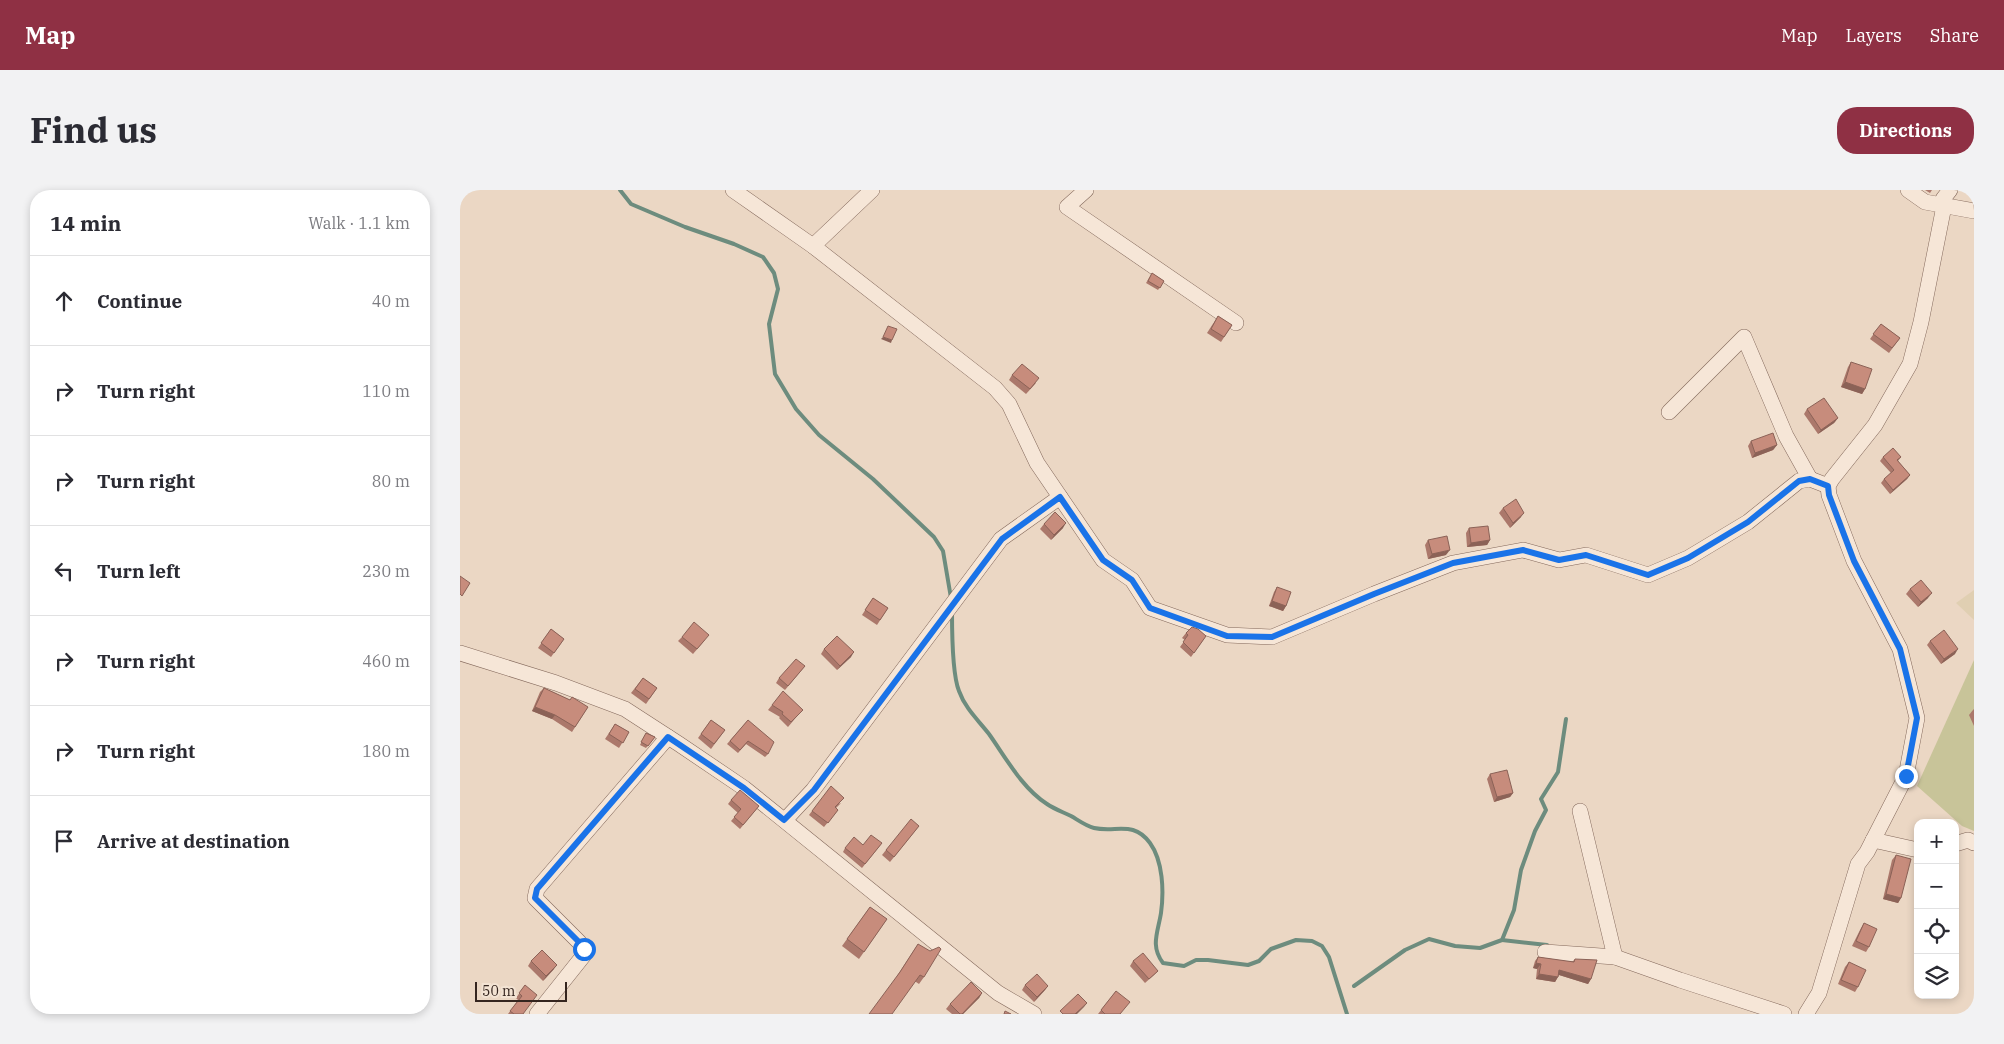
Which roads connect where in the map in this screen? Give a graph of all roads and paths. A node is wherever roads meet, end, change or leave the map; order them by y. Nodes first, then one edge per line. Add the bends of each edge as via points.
1 (733, 190) edge
2 (872, 190) edge
3 (1086, 190) edge
4 (1908, 190) edge
5 (1950, 190) edge
6 (1944, 206) junction
7 (1974, 211) edge
8 (813, 246) junction
9 (1236, 323) dead end
10 (1669, 412) dead end
11 (1810, 479) junction
12 (1828, 486) junction
13 (1060, 497) junction
14 (460, 653) edge
15 (668, 737) junction
16 (1580, 810) dead end
17 (784, 820) junction
18 (1873, 840) junction
19 (1959, 843) edge
20 (1974, 843) edge
21 (1914, 849) edge
22 (1545, 952) dead end
23 (1616, 957) junction
24 (537, 1014) edge
25 (1034, 1014) edge
26 (1784, 1014) edge
27 (1806, 1014) edge

1 - 8 street
2 - 8 street
3 - 9 street via 1067,207
4 - 6 street via 1925,202
5 - 6 street via 1943,198
6 - 7 street
6 - 12 street via 1910,364 1875,425
8 - 13 street via 995,388 1009,404 1037,463
10 - 11 street via 1744,337 1786,436
11 - 12 street
11 - 13 street via 1799,481 1748,522 1688,558 1648,575 1586,555 1559,560 1523,550 1453,563 1272,637 1227,636 1150,608 1132,580 1103,560
12 - 18 street via 1854,561 1900,649 1917,718 1906,776
13 - 17 street via 1002,539 814,790
14 - 15 street via 625,709
15 - 17 street via 744,788
15 - 24 street via 537,889 535,898 579,942 584,955
16 - 23 street
17 - 25 street via 998,993
18 - 21 street
18 - 27 street via 1858,864 1819,993
19 - 20 street via 1968,840
22 - 23 street
23 - 26 street

